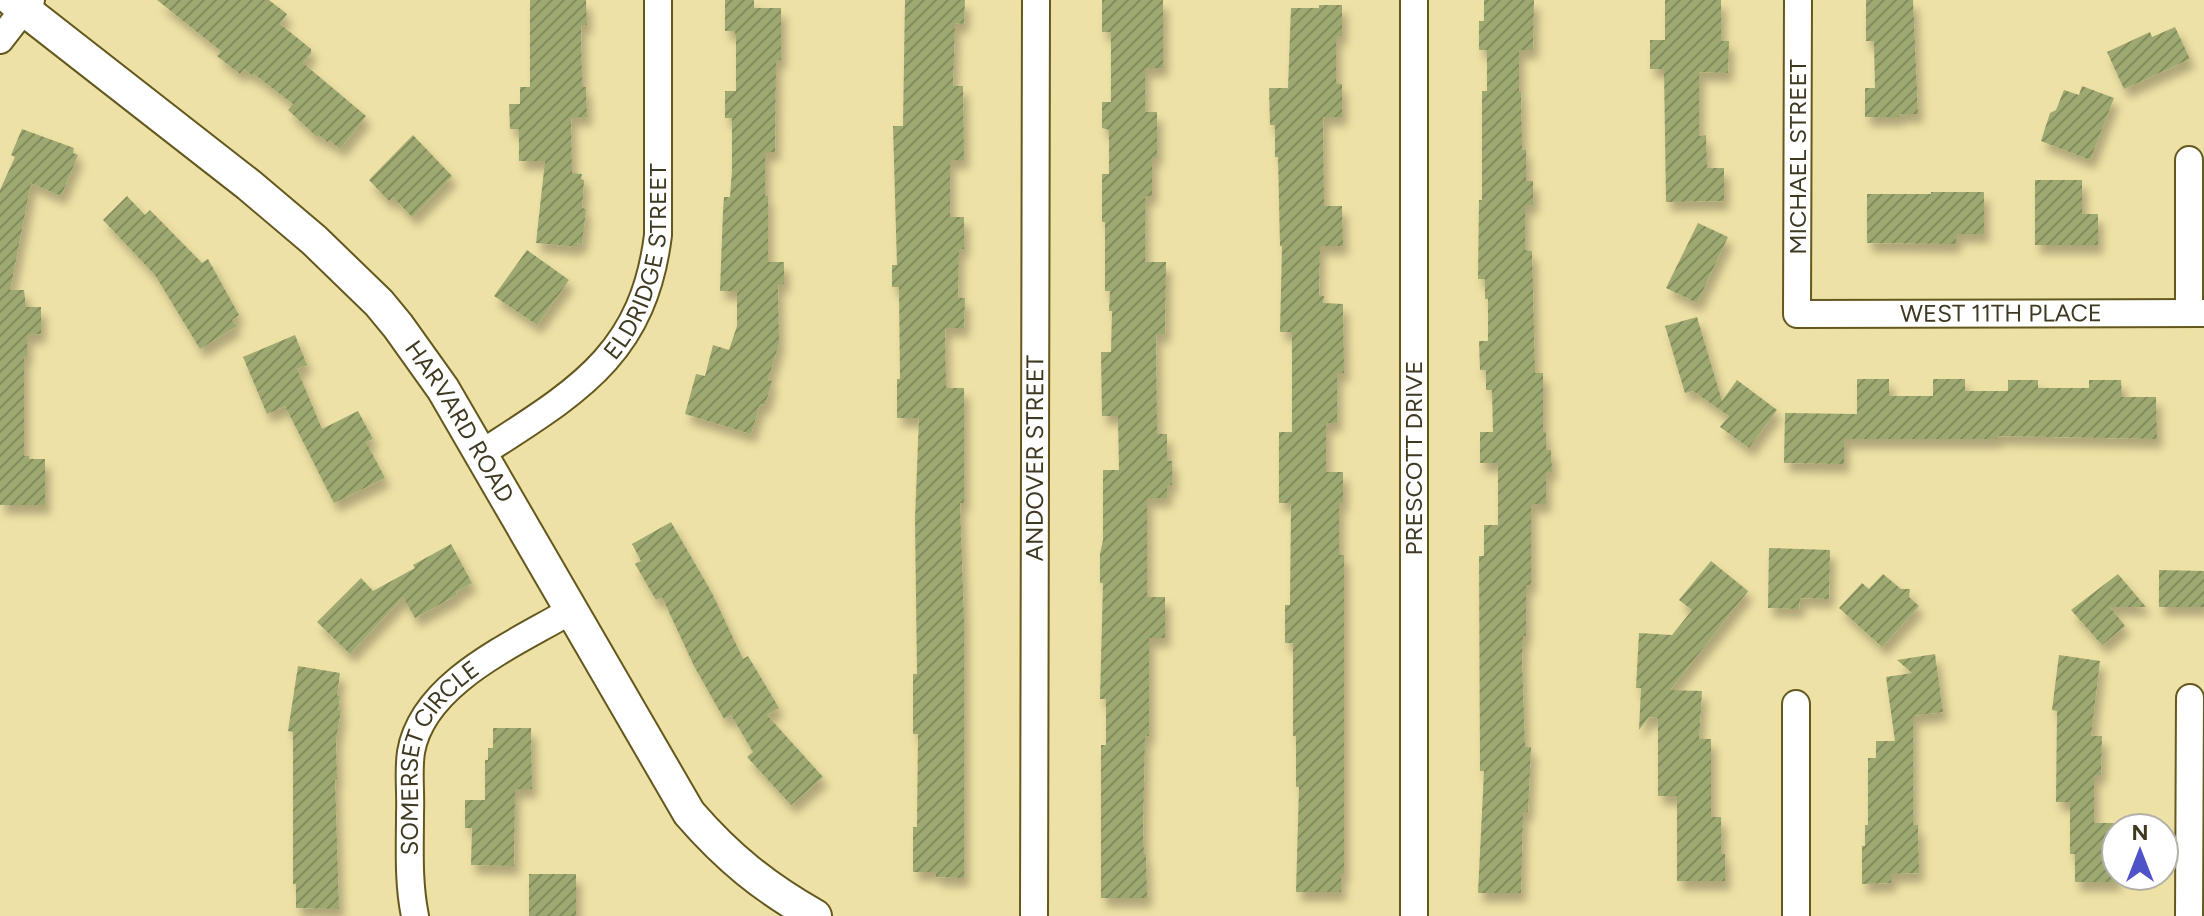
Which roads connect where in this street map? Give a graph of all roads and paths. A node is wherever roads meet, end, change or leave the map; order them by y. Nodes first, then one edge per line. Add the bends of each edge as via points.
1 (658, 0) edge
2 (1036, 0) edge
3 (1414, 0) edge
4 (1798, 0) edge
5 (22, 3) edge
6 (0, 40) edge
7 (2189, 160) dead end
8 (2196, 313) edge
9 (1797, 314) joint
10 (479, 455) junction
11 (570, 611) junction
12 (2190, 698) dead end
13 (1796, 704) dead end
14 (415, 916) edge
15 (815, 916) edge
16 (1034, 916) edge
17 (1414, 916) edge
18 (1796, 916) edge
19 (2189, 916) edge

1 - 10 street, ELDRIDGE STREET via 658,235 641,307 591,378
2 - 16 street, ANDOVER STREET
3 - 17 street, PRESCOTT DRIVE
4 - 9 street, MICHAEL STREET
5 - 6 street
5 - 10 street, HARVARD ROAD via 247,182 379,303 443,389
7 - 8 street
8 - 9 street, WEST 11TH PLACE
10 - 11 street, HARVARD ROAD
11 - 14 street, SOMERSET CIRCLE via 457,679 419,724 411,752 410,890
11 - 15 street, HARVARD ROAD via 689,813 752,876
12 - 19 street
13 - 18 street

